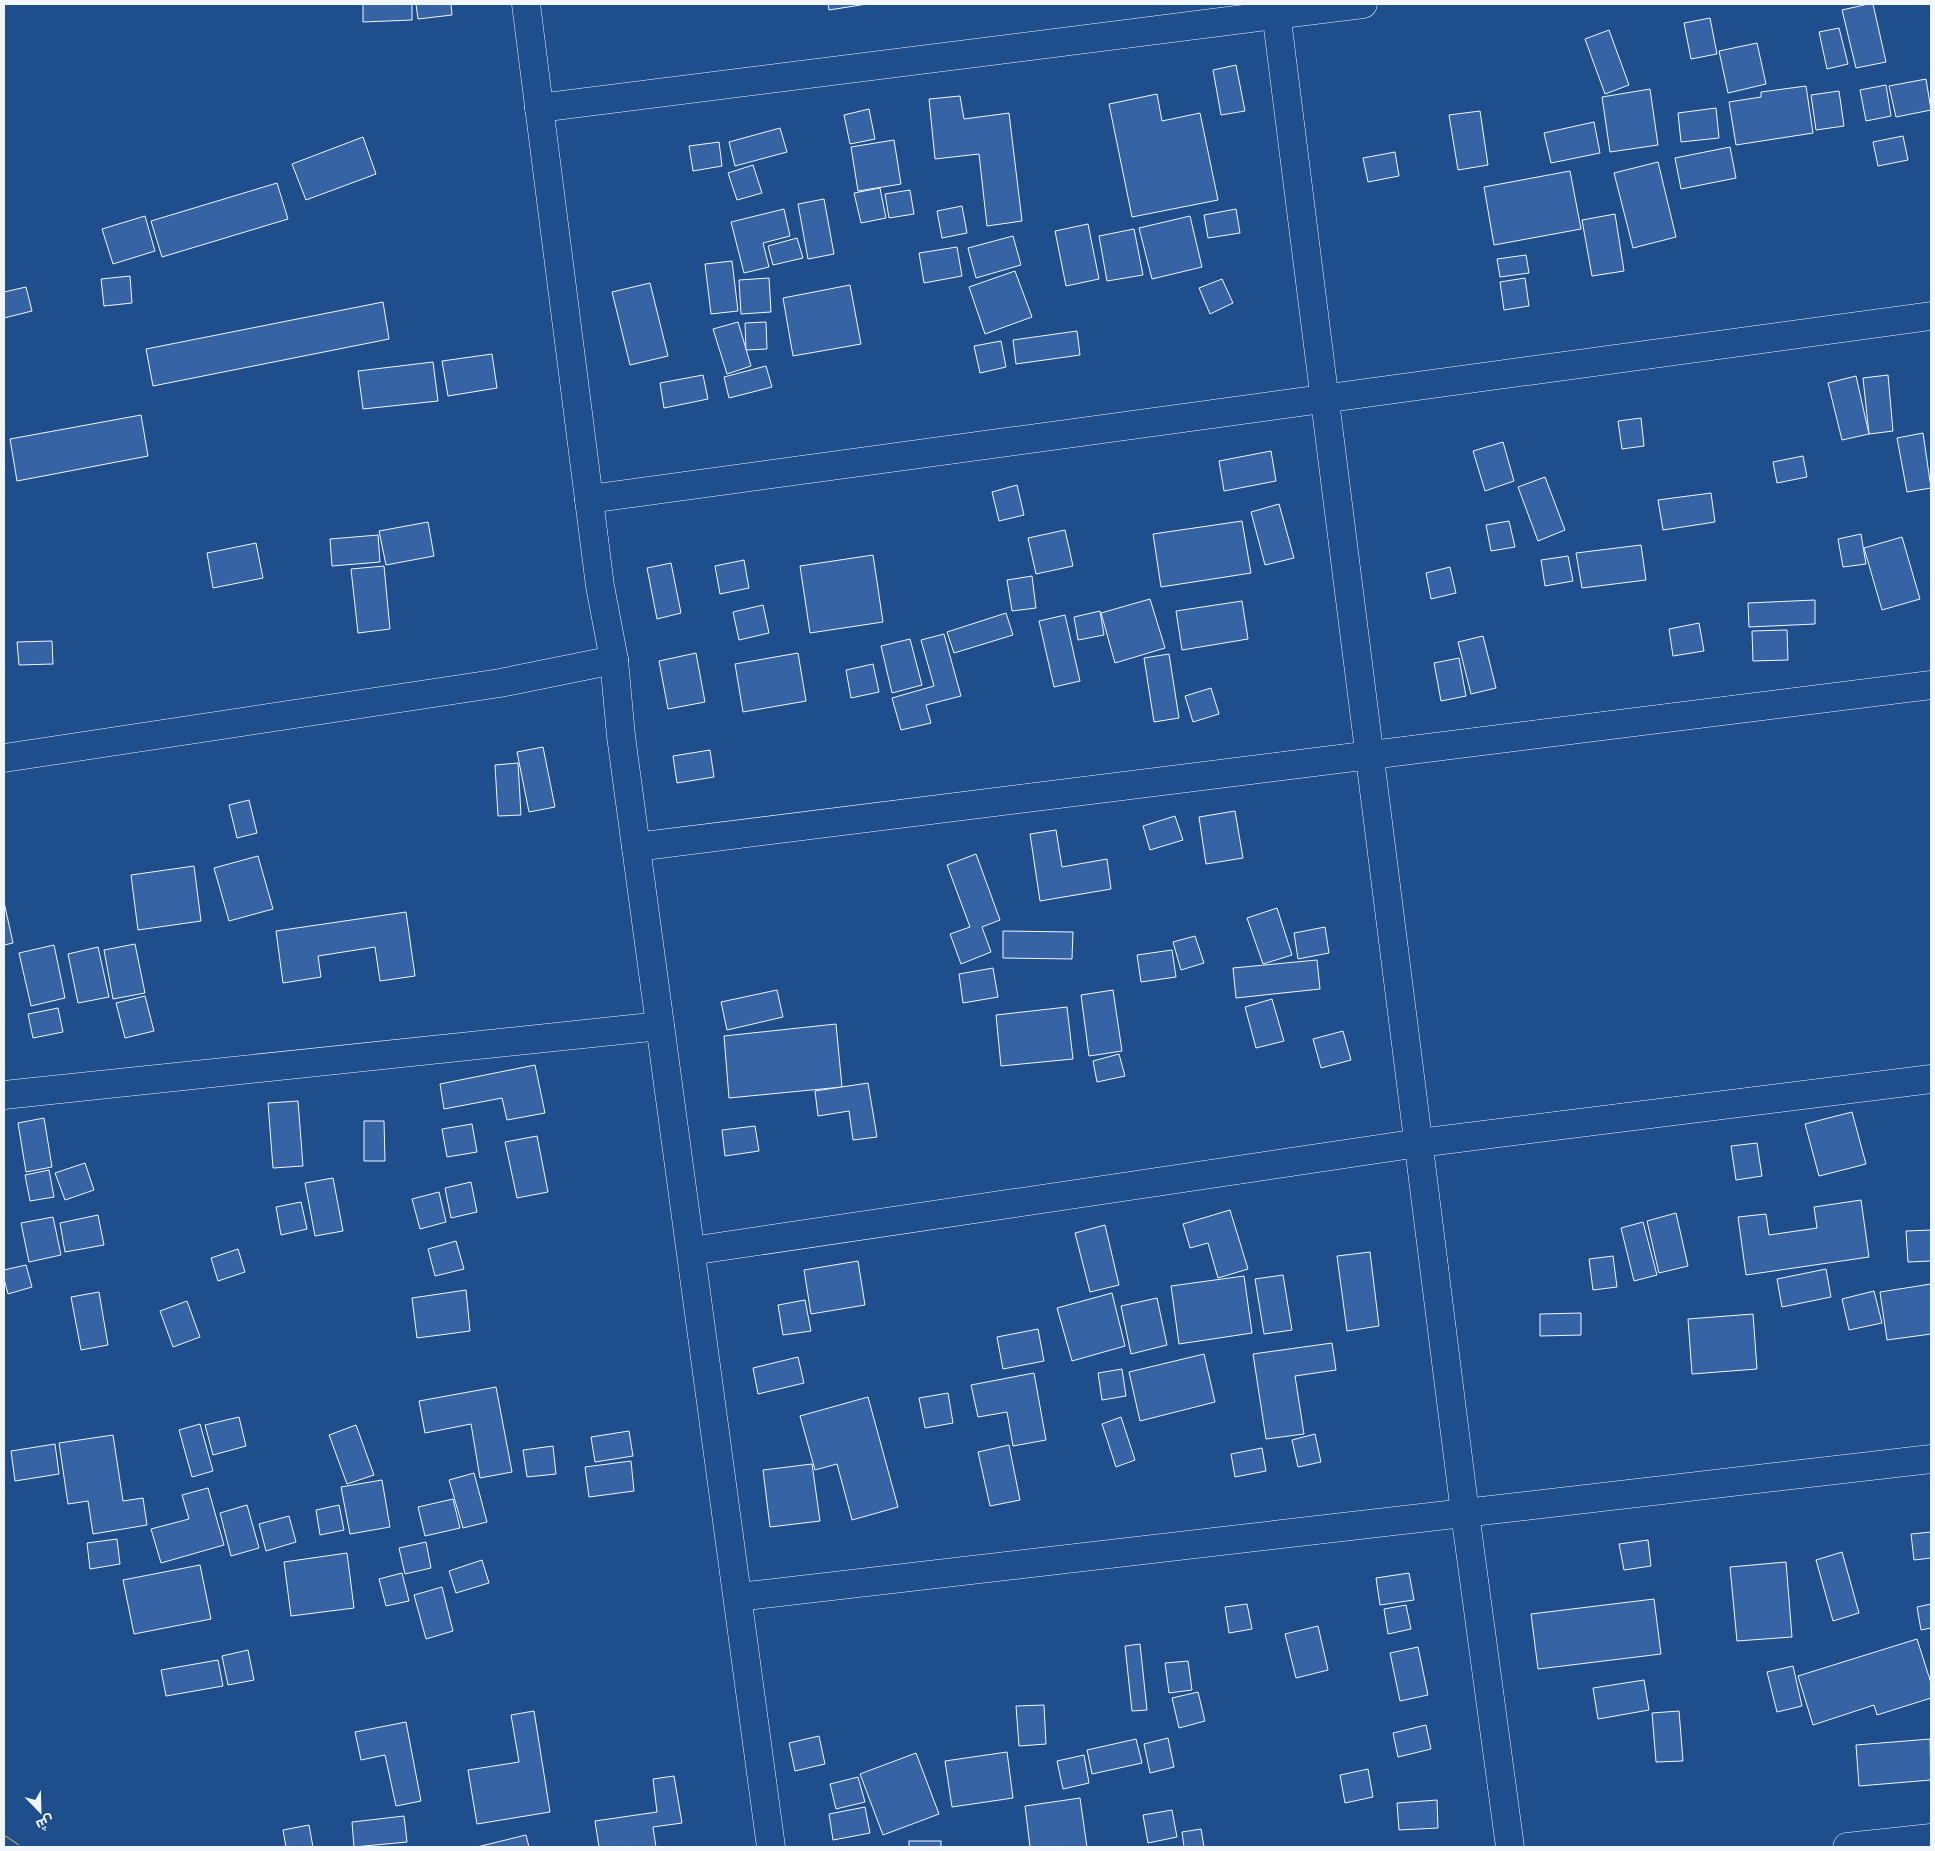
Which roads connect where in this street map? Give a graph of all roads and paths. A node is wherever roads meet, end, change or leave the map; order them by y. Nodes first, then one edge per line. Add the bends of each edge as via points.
1 (526, 4) edge
2 (1363, 4) edge
3 (1276, 9) edge
4 (539, 108) junction
5 (1931, 316) edge
6 (1325, 398) junction
7 (589, 499) junction
8 (614, 660) junction
9 (1931, 685) edge
10 (1370, 756) junction
11 (4, 758) edge
12 (636, 848) junction
13 (660, 1026) junction
14 (1931, 1079) edge
15 (4, 1095) edge
16 (1419, 1143) junction
17 (691, 1251) junction
18 (1931, 1459) edge
19 (1465, 1513) junction
20 (738, 1597) junction
21 (1931, 1838) edge
22 (771, 1847) edge
23 (1510, 1847) edge
24 (1847, 1847) edge

1 - 4 street
2 - 3 street
3 - 4 street
3 - 6 street
4 - 7 street
5 - 6 street
6 - 7 street
6 - 10 street
7 - 8 street
8 - 11 street via 500,683
8 - 12 street
9 - 10 street
10 - 12 street
10 - 16 street
12 - 13 street
13 - 15 street
13 - 17 street
14 - 16 street
16 - 17 street
16 - 19 street
17 - 20 street
18 - 19 street
19 - 20 street
19 - 23 street
20 - 22 street
21 - 24 street

